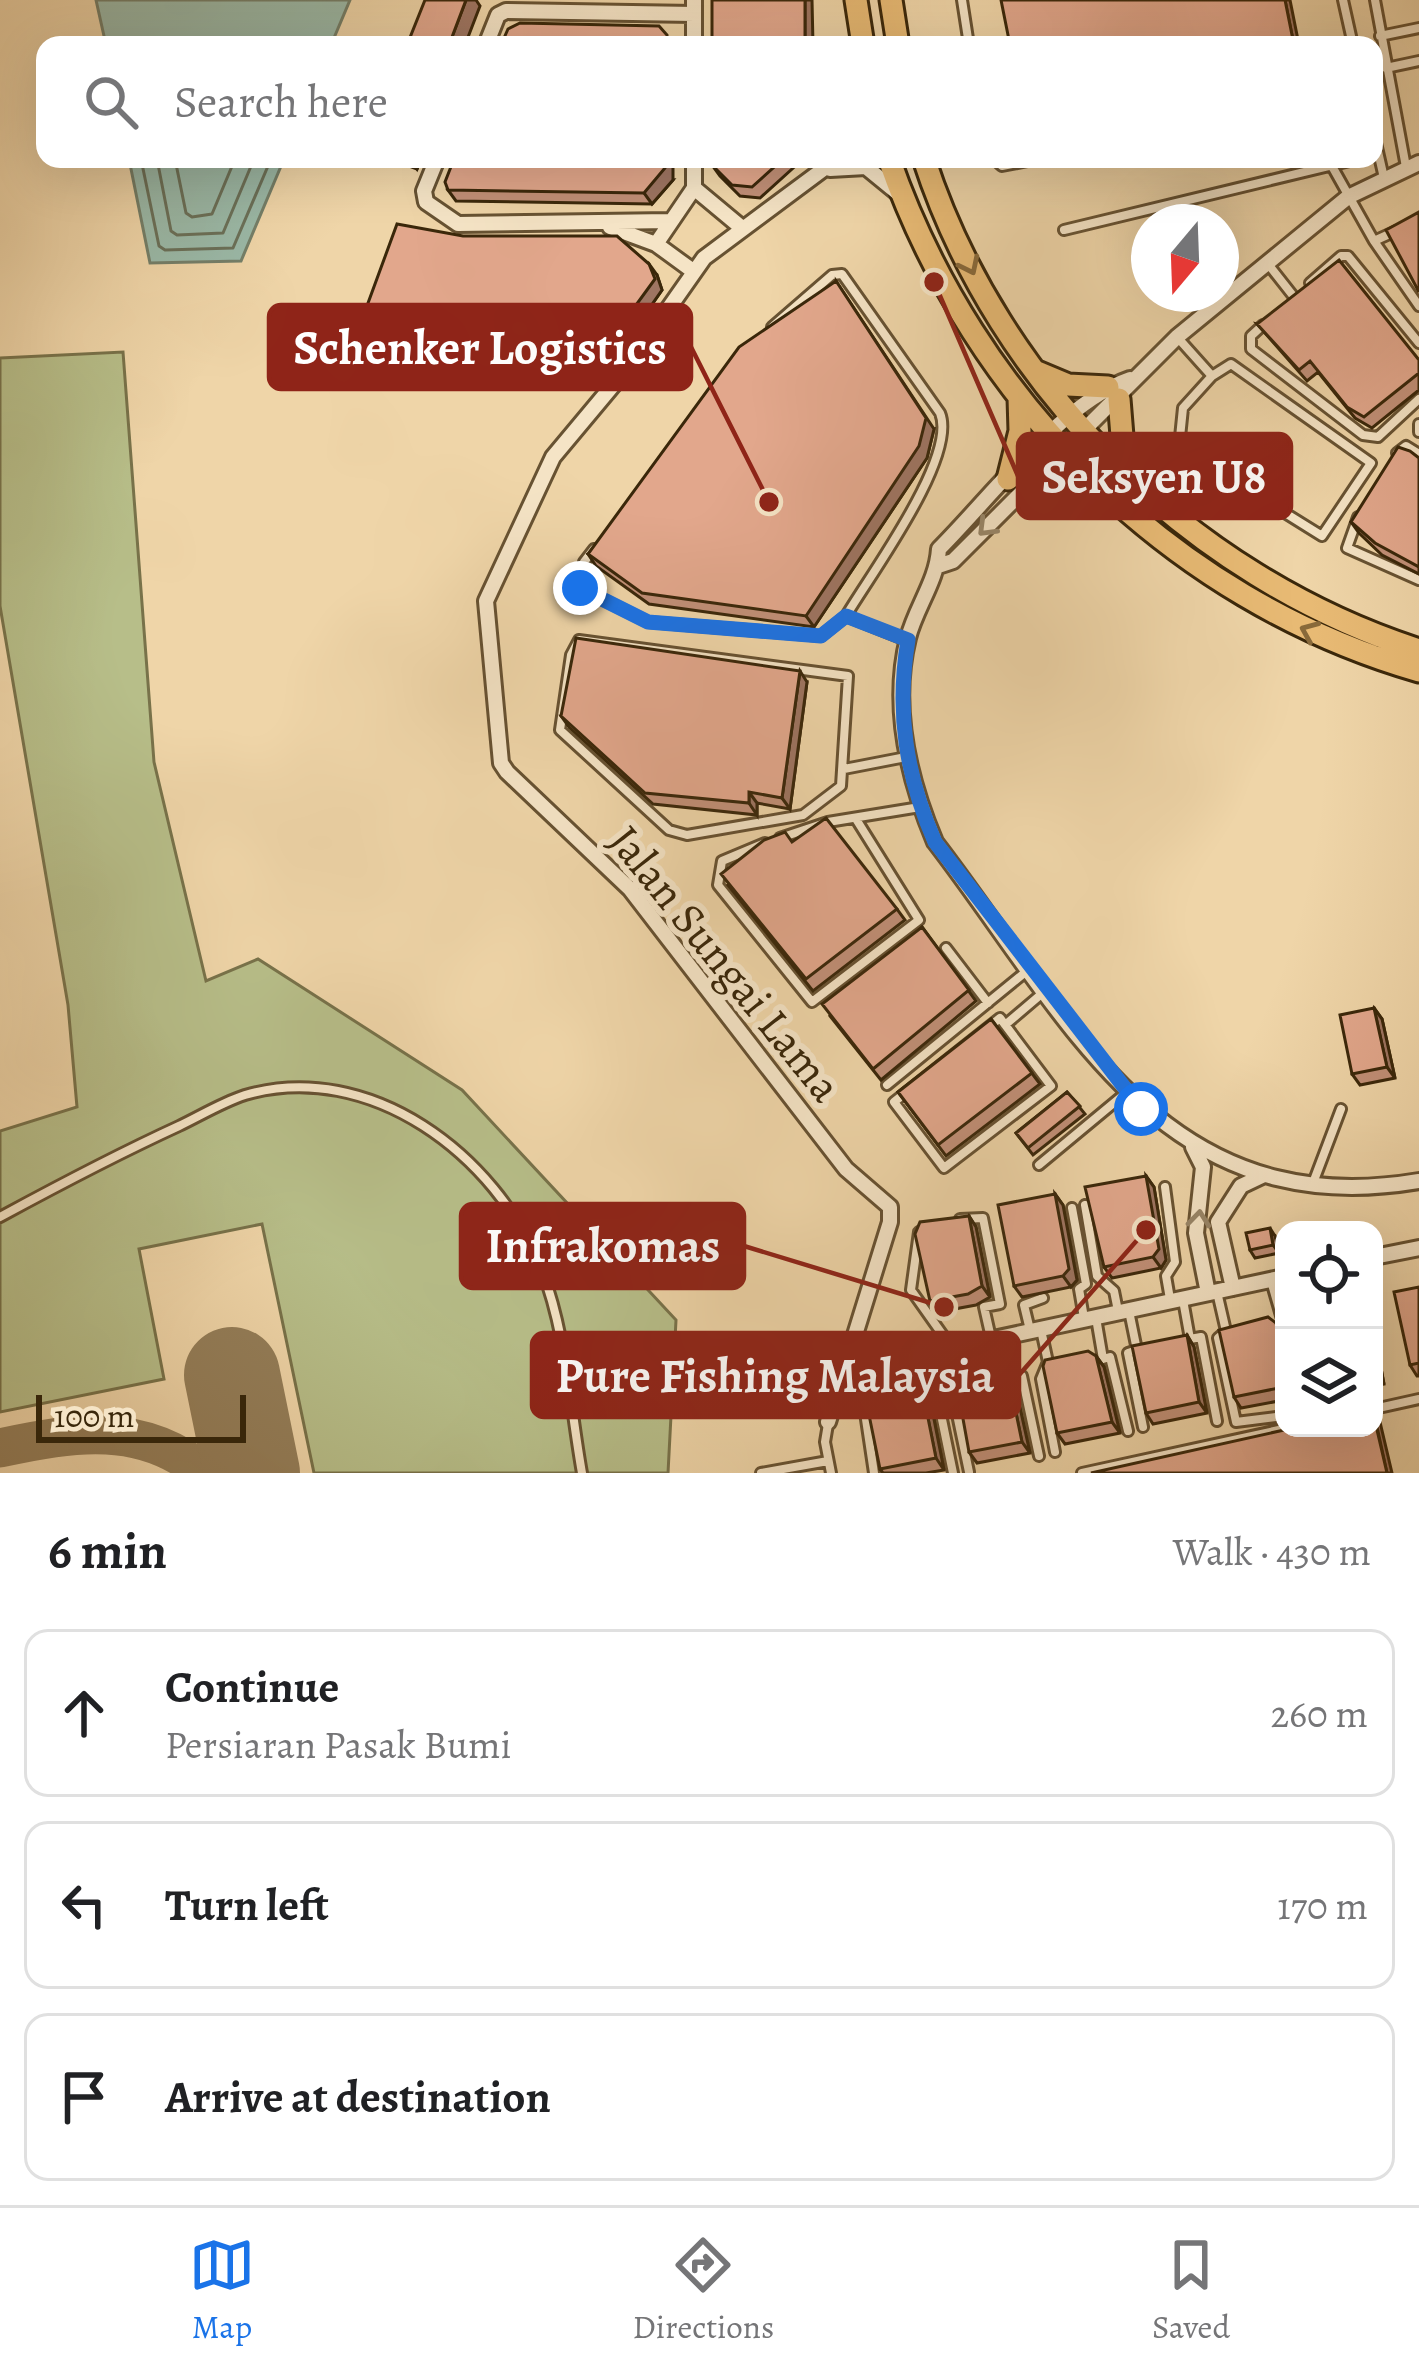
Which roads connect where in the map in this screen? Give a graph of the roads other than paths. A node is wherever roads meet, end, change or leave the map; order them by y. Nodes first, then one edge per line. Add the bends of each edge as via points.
1 (856, 0) edge
2 (891, 0) edge
3 (962, 0) edge
4 (1342, 0) edge
5 (1375, 0) edge
6 (694, 7) edge
7 (1419, 28) edge
8 (490, 36) edge
9 (862, 36) edge
10 (897, 36) edge
11 (968, 36) edge
12 (1351, 36) edge
13 (1380, 36) edge
14 (1383, 36) edge
15 (1383, 52) edge
16 (1419, 61) edge
17 (1386, 68) junction
18 (1413, 165) edge
19 (433, 168) edge
20 (694, 168) edge
21 (826, 168) edge
22 (867, 168) edge
23 (892, 168) edge
24 (928, 168) edge
25 (1305, 168) edge
26 (1331, 168) edge
27 (1381, 168) edge
28 (1384, 178) junction
29 (694, 188) junction
30 (1348, 197) junction
31 (903, 198) junction
32 (670, 221) junction
33 (605, 225) junction
34 (742, 228) junction
35 (1404, 228) edge
36 (1064, 230) dead end
37 (1374, 241) junction
38 (656, 244) junction
39 (1267, 263) junction
40 (693, 271) junction
41 (1294, 297) junction
42 (1419, 306) edge
43 (759, 337) edge
44 (1177, 337) junction
45 (1419, 343) edge
46 (1031, 369) junction
47 (1212, 376) junction
48 (1119, 388) junction
49 (1019, 398) junction
50 (1419, 399) edge
51 (1077, 424) junction
52 (1058, 443) junction
53 (1419, 454) edge
54 (1390, 464) edge
55 (1125, 474) junction
56 (1019, 482) junction
57 (1103, 488) junction
58 (1369, 498) edge
59 (598, 543) edge
60 (1419, 580) edge
61 (846, 616) junction
62 (908, 640) junction
63 (1419, 650) edge
64 (1419, 671) edge
65 (907, 756) junction
66 (844, 769) junction
67 (920, 807) junction
68 (856, 819) junction
69 (946, 948) dead end
70 (1029, 969) junction
71 (1045, 991) junction
72 (988, 1003) junction
73 (1005, 1025) junction
74 (887, 1085) dead end
75 (1127, 1092) junction
76 (1341, 1109) dead end
77 (1192, 1146) junction
78 (1039, 1165) dead end
79 (1262, 1176) junction
80 (1419, 1181) edge
81 (1312, 1185) junction
82 (1165, 1186) dead end
83 (1085, 1205) edge
84 (1072, 1208) dead end
85 (0, 1216) edge
86 (952, 1220) edge
87 (928, 1224) edge
88 (1419, 1248) edge
89 (1383, 1255) edge
90 (1275, 1278) edge
91 (1233, 1288) junction
92 (1212, 1292) junction
93 (1043, 1298) dead end
94 (1176, 1300) junction
95 (1124, 1311) junction
96 (1090, 1318) junction
97 (1275, 1322) edge
98 (1261, 1323) edge
99 (1243, 1327) edge
100 (1035, 1330) junction
101 (1226, 1331) junction
102 (999, 1338) junction
103 (952, 1348) junction
104 (912, 1357) junction
105 (874, 1365) joint
106 (1419, 1400) edge
107 (1383, 1407) edge
108 (1275, 1417) edge
109 (1217, 1420) dead end
110 (828, 1423) joint
111 (1143, 1427) edge
112 (1128, 1431) dead end
113 (1275, 1431) edge
114 (1054, 1452) dead end
115 (1039, 1456) dead end
116 (828, 1461) junction
117 (969, 1472) edge
118 (582, 1473) edge
119 (761, 1473) edge
120 (831, 1473) edge
121 (874, 1473) edge
122 (952, 1473) edge
123 (1082, 1473) edge

1 - 9 main road
2 - 10 main road
3 - 11 lane
4 - 12 lane
5 - 13 lane
6 - 8 street via 506,11
7 - 14 lane
15 - 17 lane
16 - 17 lane
17 - 18 lane
18 - 28 street
19 - 33 street via 426,202 458,224
20 - 29 street
21 - 34 street, Jalan Sungai Lama
22 - 31 street
23 - 31 main road
24 -> 46 main road via 978,284
25 - 36 lane
26 - 30 lane
27 - 28 lane
28 - 30 street
29 - 32 street
29 - 34 street
30 - 37 lane
30 - 39 street
31 - 49 main road via 942,278
32 - 33 street
32 - 38 street
33 - 38 street
34 - 40 street, Jalan Sungai Lama
35 - 37 lane
37 - 42 lane
38 - 40 street
39 - 41 lane
39 - 44 street
40 - 110 street, Jalan Sungai Lama via 625,372 553,457 485,601 501,763 631,889 846,1169 890,1207
41 - 45 lane via 1348,256
41 - 50 lane via 1250,336 1251,349 1363,435 1378,437
43 - 61 lane via 842,274 944,424 934,469
44 - 47 lane
44 - 48 street
46 - 48 main road via 1068,385
46 - 51 main road
47 - 47 lane via 1183,408 1179,447 1322,536 1371,464 1232,364
48 - 51 street
48 - 55 main road
49 - 52 main road
49 - 56 main road
51 - 52 street
51 - 55 main road
52 - 56 street
52 - 57 main road
53 - 54 lane via 1400,447
55 - 63 main road via 1276,586
56 - 57 main road
56 - 62 street via 939,549
64 -> 57 main road via 1295,626 1235,593 1178,556
58 - 60 lane via 1347,548
59 - 61 lane via 580,588 635,619 821,636
61 - 62 lane
62 - 65 street
65 - 66 lane
65 - 67 street
66 - 66 lane via 848,676 579,640 574,646 560,730 669,830 688,835 802,814 834,795
67 - 68 lane
67 - 70 street via 935,842
68 - 68 lane via 919,920 812,1003 724,894 719,867 730,855
69 - 72 lane
70 - 71 street
70 - 72 lane
71 - 73 lane
71 - 75 street
72 - 74 lane
73 - 73 lane via 1052,1086 944,1168 894,1102 1000,1018
75 - 77 street
75 - 78 lane
76 - 81 lane
77 - 79 street
92 -> 77 street via 1196,1233 1204,1178
79 - 81 street
79 - 91 street via 1229,1198 1218,1222
80 - 81 street
82 - 94 lane via 1175,1262 1166,1276
83 - 95 lane via 1097,1276
84 - 96 lane via 1086,1284 1079,1289
85 - 118 lane via 245,1095 338,1090 398,1108 483,1175 541,1268
86 - 102 lane via 983,1218 1000,1304 984,1307
87 - 103 lane via 917,1235 911,1290
88 - 89 street
90 - 91 street
91 - 92 street
92 - 94 street
92 - 101 lane
93 - 100 lane via 1024,1305
94 - 95 street
94 - 109 lane via 1190,1339 1201,1337
95 - 96 street
95 - 111 lane via 1137,1350 1129,1353
96 - 100 street
96 - 112 lane
97 - 98 lane
99 - 101 lane
100 - 102 street
100 - 114 lane via 1048,1361 1041,1379
101 - 108 lane via 1218,1338 1236,1422
102 - 103 street
102 - 115 lane via 1013,1377 1022,1376
103 - 104 street
103 - 117 lane
104 - 105 street
104 - 122 lane via 918,1394 936,1390
105 - 121 lane via 881,1400 864,1406
106 - 107 lane
110 - 116 lane
113 - 123 lane
116 - 119 lane
116 - 120 lane

